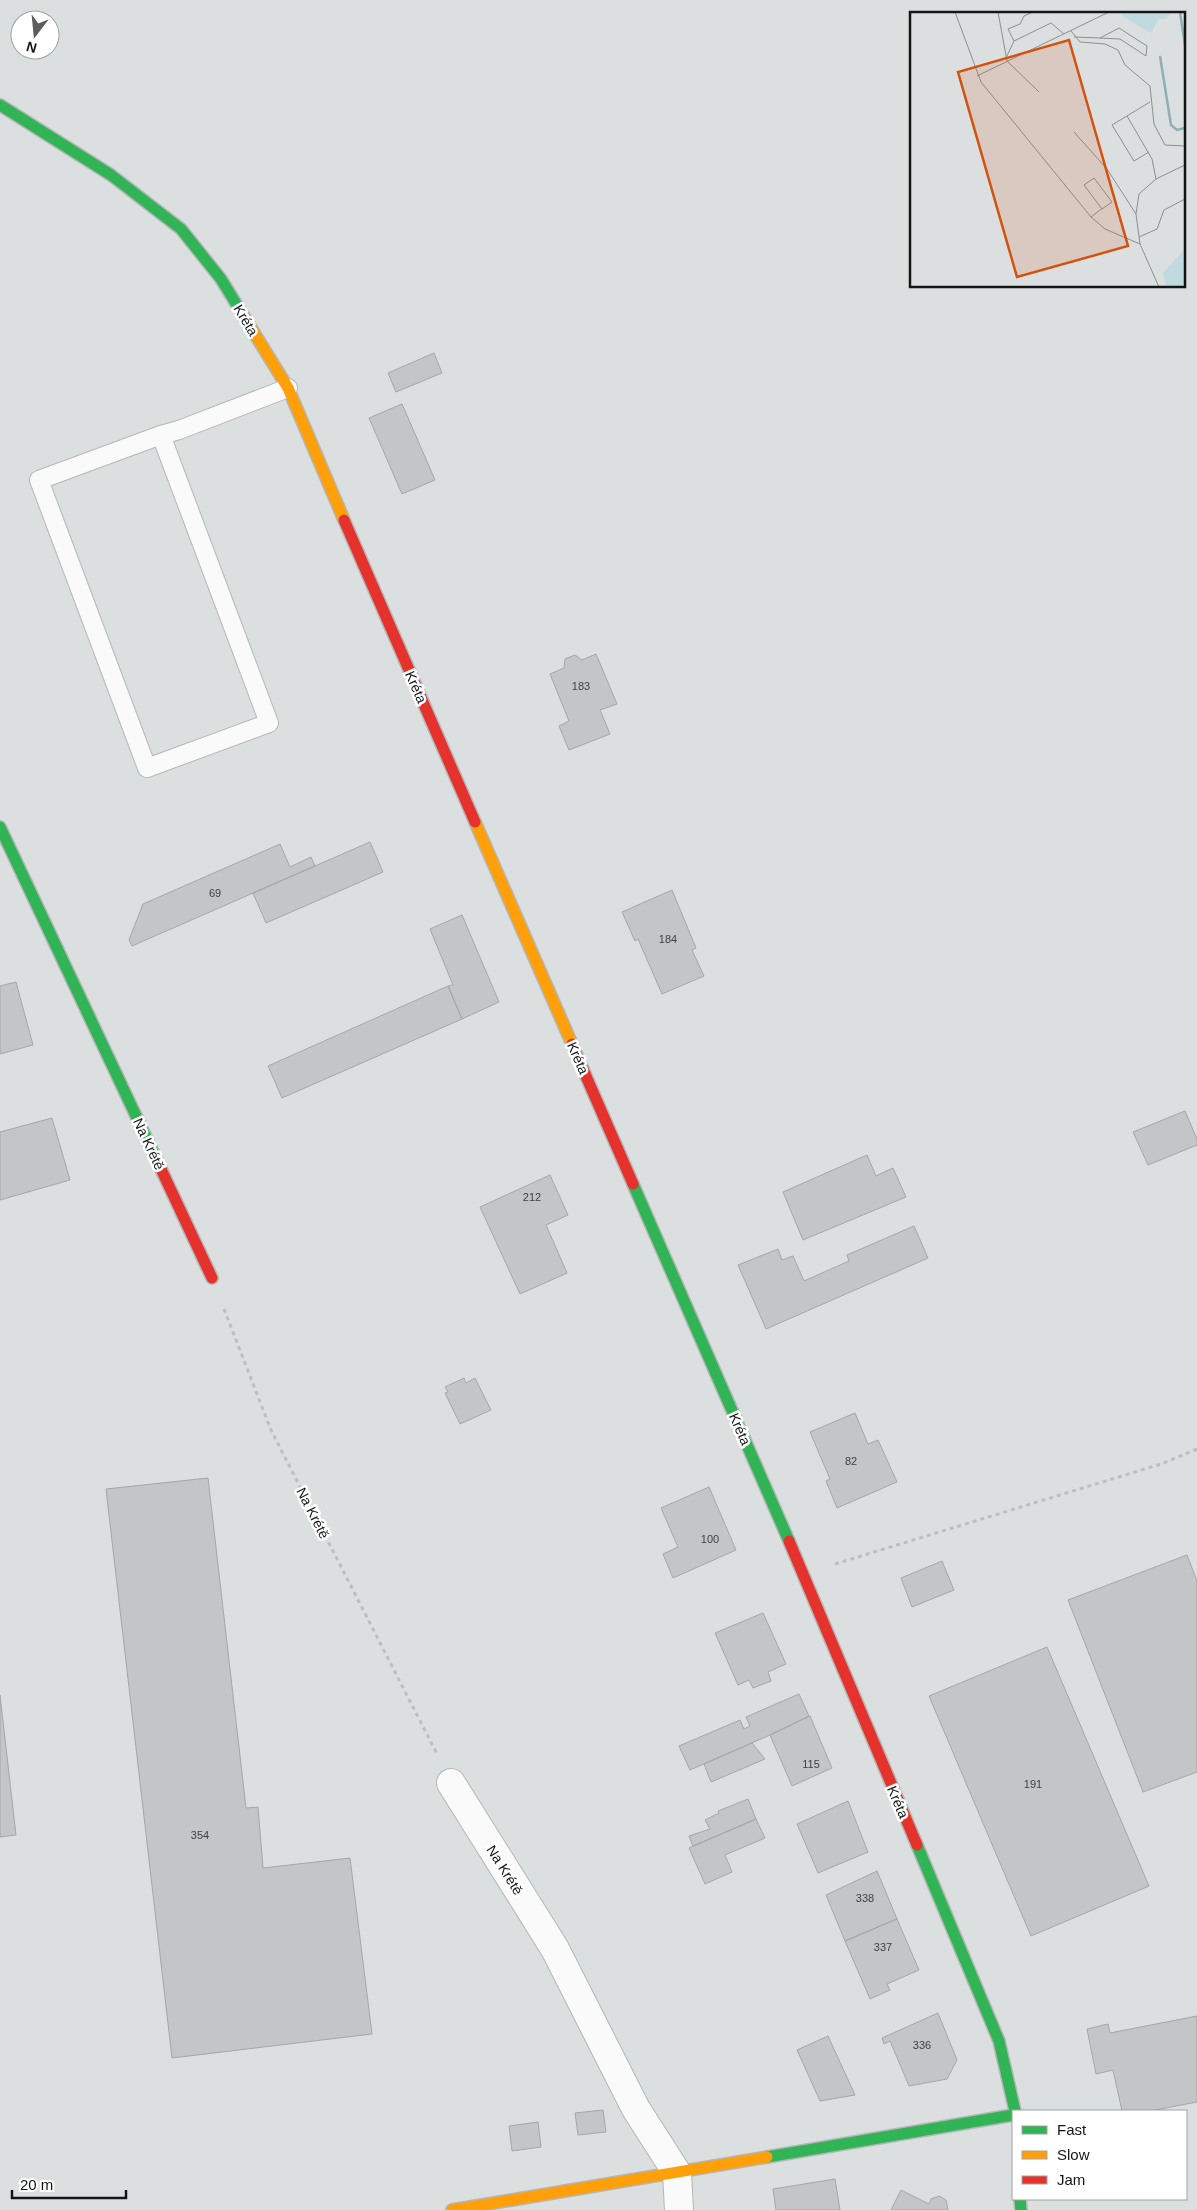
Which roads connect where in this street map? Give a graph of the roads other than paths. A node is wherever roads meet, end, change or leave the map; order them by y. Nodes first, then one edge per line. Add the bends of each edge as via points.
1 (0, 105) edge
2 (288, 388) junction
3 (161, 435) junction
4 (0, 828) edge
5 (212, 1278) road end
6 (451, 1783) road end
7 (1015, 2110) edge
8 (1012, 2115) edge
9 (678, 2173) junction
10 (678, 2209) edge
11 (452, 2210) edge

1 - 2 street, Kréta via 111,174 181,229 221,279
2 - 3 lane
2 - 7 street, Kréta via 803,1574 999,2041
3 - 3 lane via 269,723 147,768 39,480
4 - 5 street, Na Krétě
6 - 9 street, Na Krétě via 555,1949 636,2109
8 - 9 street
9 - 10 street
9 - 11 street

